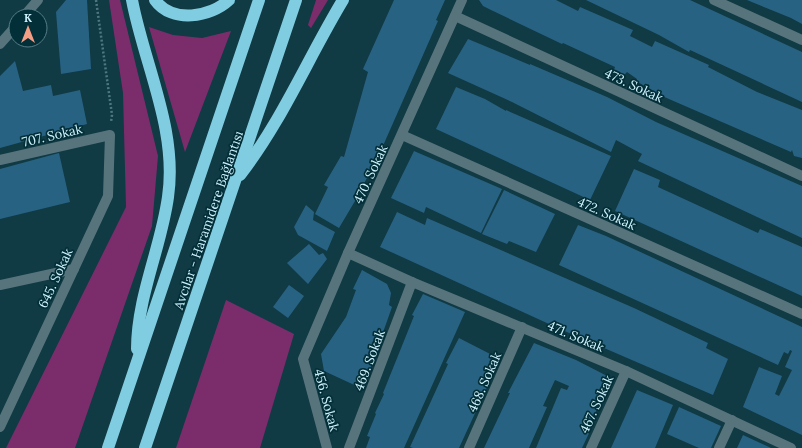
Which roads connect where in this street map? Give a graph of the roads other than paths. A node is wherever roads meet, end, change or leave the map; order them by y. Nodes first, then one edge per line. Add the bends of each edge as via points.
1 (38, 0) edge
2 (132, 0) edge
3 (155, 0) edge
4 (229, 0) edge
5 (259, 0) edge
6 (296, 0) edge
7 (343, 0) edge
8 (462, 0) edge
9 (714, 0) edge
10 (31, 8) edge
11 (455, 16) junction
12 (8, 35) edge
13 (802, 40) edge
14 (0, 44) edge
15 (110, 135) joint
16 (402, 135) junction
17 (0, 160) edge
18 (802, 176) edge
19 (234, 184) junction
20 (348, 253) junction
21 (74, 269) junction
22 (412, 282) junction
23 (0, 285) edge
24 (802, 314) edge
25 (522, 327) junction
26 (303, 359) joint
27 (137, 362) junction
28 (626, 371) junction
29 (732, 420) junction
30 (0, 427) edge
31 (108, 448) edge
32 (145, 448) edge
33 (327, 448) edge
34 (349, 448) edge
35 (469, 448) edge
36 (591, 448) edge
37 (719, 448) edge
38 (791, 448) edge

1 - 10 street
2 - 27 highway via 160,106 168,143 169,171 168,196 140,318
3 - 4 highway via 169,11 185,16 204,14
5 - 27 highway, Avcılar - Haramidere Bağlantısı
6 - 19 highway, Avcılar - Haramidere Bağlantısı
7 - 19 highway via 258,153
8 - 11 street, 470. Sokak
9 - 13 street
11 - 16 street, 470. Sokak
11 - 18 street, 473. Sokak
12 - 14 street
15 - 17 street, 707. Sokak
15 - 21 street, 645. Sokak via 108,196
16 - 20 street, 470. Sokak
16 - 24 street, 472. Sokak
19 - 32 highway, Avcılar - Haramidere Bağlantısı
20 - 22 street, 471. Sokak
20 - 26 street, 470. Sokak
21 - 23 street
21 - 30 street, 645. Sokak
22 - 25 street, 471. Sokak
22 - 34 street, 469. Sokak
25 - 28 street, 471. Sokak
25 - 35 street, 468. Sokak
26 - 33 street, 456. Sokak
27 - 31 highway, Avcılar - Haramidere Bağlantısı
28 - 29 street, 471. Sokak
28 - 36 street, 467. Sokak
29 - 37 street
29 - 38 street, 471. Sokak

